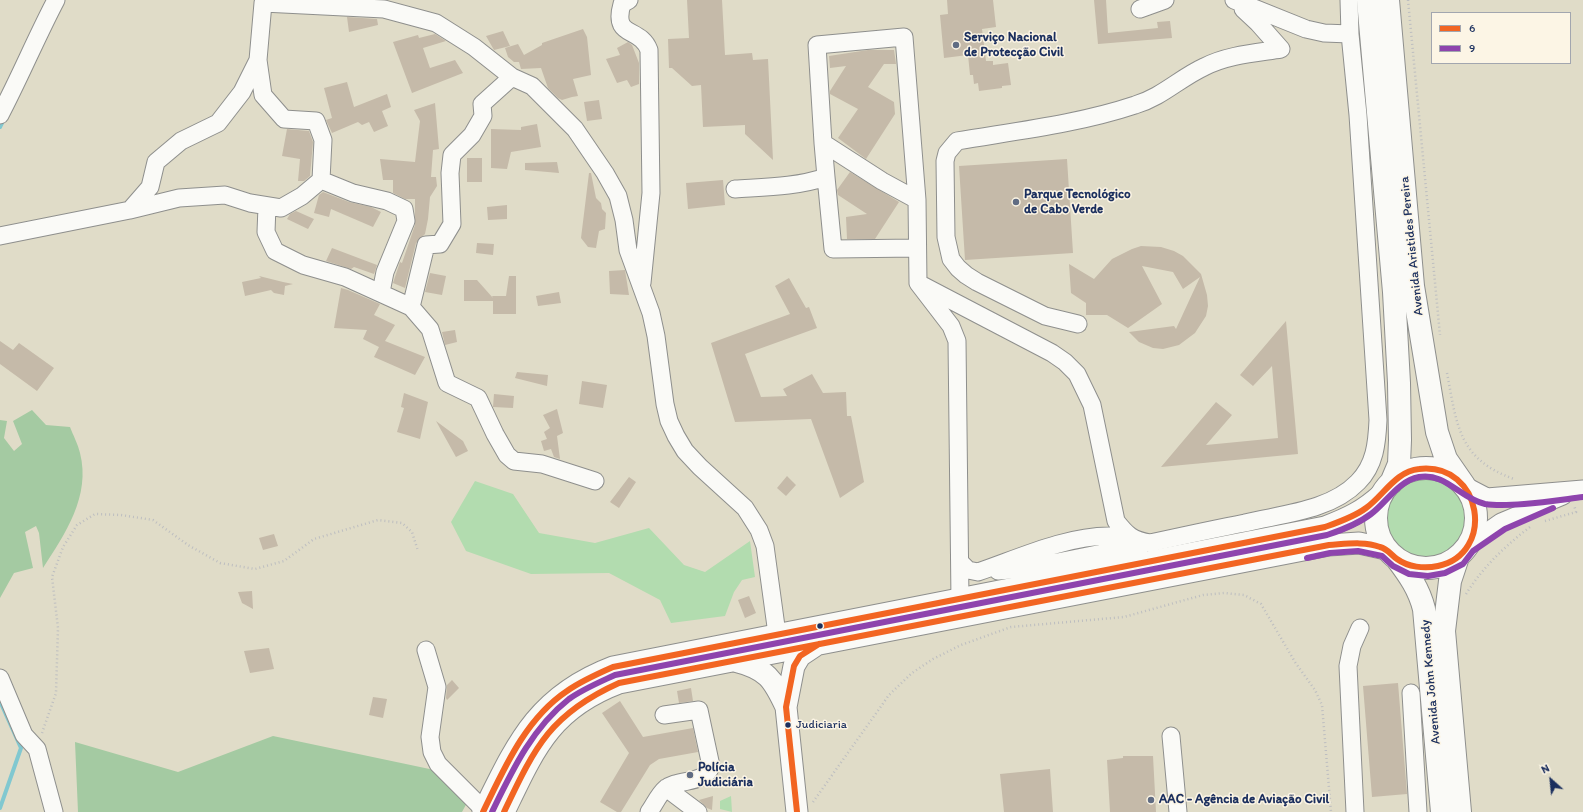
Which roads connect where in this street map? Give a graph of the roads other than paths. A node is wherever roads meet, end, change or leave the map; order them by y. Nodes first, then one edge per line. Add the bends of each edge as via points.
1 (56, 0) edge
2 (628, 0) edge
3 (1165, 0) edge
4 (1233, 0) edge
5 (1349, 0) edge
6 (1368, 0) edge
7 (1388, 0) edge
8 (264, 1) edge
9 (1140, 9) dead end
10 (1350, 34) junction
11 (258, 60) junction
12 (512, 77) junction
13 (0, 115) edge
14 (824, 143) junction
15 (826, 177) junction
16 (321, 180) junction
17 (735, 189) dead end
18 (917, 200) junction
19 (267, 206) junction
20 (130, 210) junction
21 (0, 236) edge
22 (917, 248) junction
23 (918, 283) junction
24 (642, 288) junction
25 (381, 292) junction
26 (411, 307) junction
27 (1078, 324) dead end
28 (595, 481) dead end
29 (1464, 485) junction
30 (1386, 488) junction
31 (1576, 490) edge
32 (1144, 542) junction
33 (1463, 551) junction
34 (1391, 554) junction
35 (960, 562) junction
36 (960, 600) junction
37 (1360, 628) dead end
38 (777, 634) junction
39 (819, 644) junction
40 (426, 650) dead end
41 (733, 661) junction
42 (0, 678) edge
43 (1411, 693) dead end
44 (786, 707) junction
45 (664, 715) dead end
46 (1171, 736) dead end
47 (666, 788) junction
48 (804, 809) edge
49 (490, 811) edge
50 (54, 812) edge
51 (649, 812) edge
52 (698, 812) edge
53 (1178, 812) edge
54 (1355, 812) edge
55 (1418, 812) edge
56 (1442, 812) edge
57 (1460, 812) edge

1 - 13 street
2 - 24 street via 622,4 618,15 619,21 622,26 643,40 649,50 651,193
3 - 9 street
4 - 10 street via 1306,29
4 - 27 street via 1281,49 1215,61 1157,97 1135,105 1075,121 957,141 947,153 946,238 951,259 958,268 977,282 1045,316
5 - 10 street
6 - 30 highway, Avenida Aristides Pereira via 1394,292 1399,383 1399,464
7 - 29 highway, Avenida Aristides Pereira via 1414,286 1437,432 1446,459
8 - 11 street
8 - 12 street via 384,10 436,23 474,47
10 - 32 street via 1358,115 1378,420 1377,444 1371,463 1358,482 1323,504
11 - 16 street via 263,95 284,119 316,121 323,140
11 - 20 street via 242,92 218,123 181,141 156,162 150,187
12 - 24 street via 532,86 557,110 575,129 605,172 618,196 628,250
12 - 26 street via 482,104 483,116 472,135 452,155 452,224 440,244 426,245
14 - 15 street
14 - 18 street via 882,181
14 - 18 street via 817,45 904,37
15 - 17 street via 790,186
15 - 22 street via 833,249
16 - 19 street via 302,196 281,208
16 - 25 street via 404,209 406,221 385,272
18 - 22 street
19 - 20 street via 225,195 179,198
19 - 25 street via 266,232 275,251 303,265 345,277
20 - 21 street
22 - 23 street
23 - 32 street via 1052,353 1077,374 1092,405 1116,520 1125,533
23 - 35 street via 951,326 957,341
24 - 38 street via 656,336 669,421 686,451 745,508 759,530 765,546
25 - 26 street
26 - 28 street via 430,329 447,383 478,398 507,455 514,460 542,464
29 - 30 highway via 1451,474 1425,469 1404,473
29 - 31 street via 1487,496
29 - 33 highway via 1473,499 1476,516 1475,531
30 - 34 highway via 1377,508 1376,522 1379,536
30 - 36 main road via 1367,507 1351,518 1325,527
31 - 33 street via 1501,522
32 - 35 street via 1023,569 978,572 968,570
33 - 34 highway via 1444,565 1428,568 1411,566
33 - 57 highway, Avenida John Kennedy via 1450,581 1444,631
34 - 39 main road via 1359,543 1329,545
34 - 56 highway, Avenida John Kennedy via 1409,574 1424,608
35 - 36 street
36 - 38 main road
37 - 54 street via 1352,646 1348,666
38 - 49 main road via 613,667 581,681 552,702 527,729
39 - 41 main road
39 - 44 main road via 800,656 794,666
40 - 49 street via 437,687 430,737 432,752 438,764
41 - 44 main road via 750,665 765,673 773,680
41 - 49 main road via 619,683 589,696 563,715 542,739
42 - 50 street via 24,735 37,749
43 - 55 street
44 - 48 main road
45 - 47 street via 699,710 711,763 706,775
46 - 53 street
47 - 51 street
47 - 52 street

